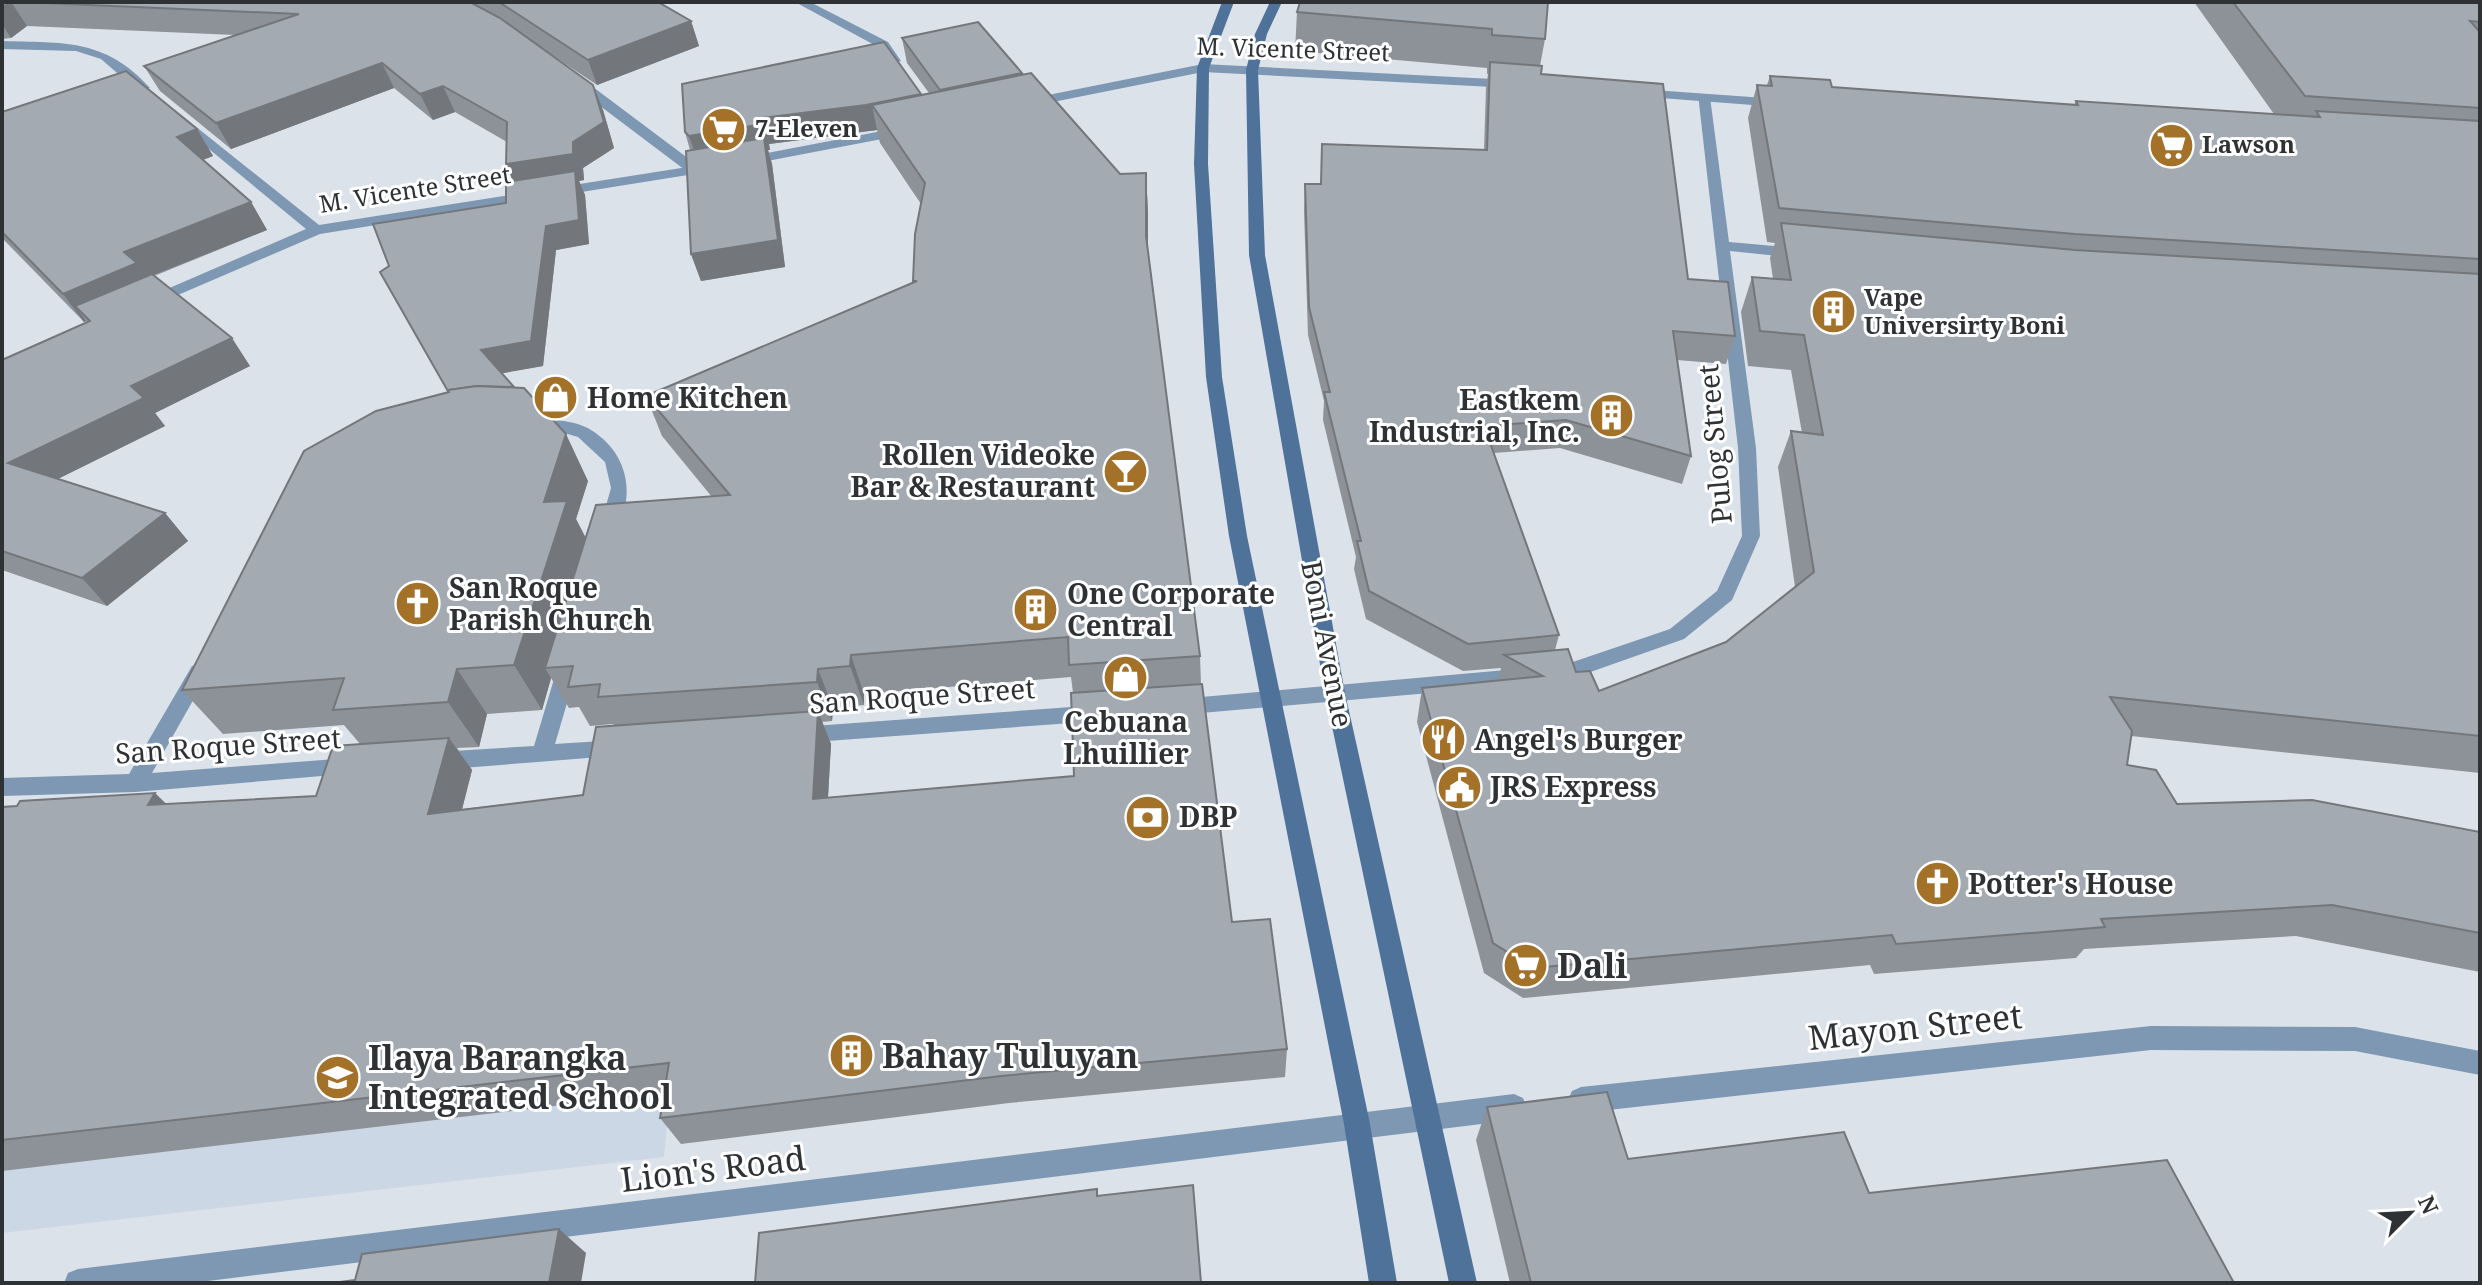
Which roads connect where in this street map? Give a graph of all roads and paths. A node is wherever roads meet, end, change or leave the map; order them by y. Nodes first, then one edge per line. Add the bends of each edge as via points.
1 (801, 2) edge
2 (1228, 2) edge
3 (1276, 2) edge
4 (2, 45) edge
5 (1203, 68) junction
6 (1252, 70) junction
7 (902, 71) edge
8 (566, 73) edge
9 (1531, 85) edge
10 (1625, 92) edge
11 (1703, 97) junction
12 (1793, 104) edge
13 (1010, 107) edge
14 (924, 126) edge
15 (694, 170) junction
16 (316, 230) junction
17 (1723, 246) junction
18 (1818, 255) edge
19 (130, 311) edge
20 (515, 423) edge
21 (603, 547) edge
22 (572, 651) edge
23 (208, 656) edge
24 (1335, 693) junction
25 (1272, 700) junction
26 (1154, 709) edge
27 (1122, 712) edge
28 (771, 737) edge
29 (644, 747) edge
30 (542, 754) junction
31 (414, 763) edge
32 (367, 766) edge
33 (135, 783) junction
34 (2, 787) edge
35 (2480, 1063) edge
36 (1426, 1116) junction
37 (1357, 1124) junction
38 (78, 1283) edge
39 (1383, 1283) edge
40 (1463, 1283) edge

1 - 7 street via 884,45
2 - 5 main road
3 - 6 main road, Boni Avenue
4 - 16 street via 77,47 105,56 132,87 167,108
5 - 6 street, M. Vicente Street
5 - 13 street, M. Vicente Street
5 - 25 main road via 1201,164 1214,377 1238,536
6 - 9 street, M. Vicente Street
6 - 24 main road, Boni Avenue via 1257,255
8 - 15 street
10 - 11 street
11 - 12 street
11 - 17 street, Pulog Street
14 - 15 street, M. Vicente Street
15 - 16 street, M. Vicente Street
16 - 19 street, M. Vicente Street
17 - 18 street
17 - 24 street, Pulog Street via 1747,448 1751,536 1725,595 1677,634 1565,673
20 - 21 street via 584,433 613,460 620,488
22 - 30 street
23 - 33 street
24 - 25 street, Pulog Street
24 - 36 main road, Boni Avenue
25 - 26 street
25 - 37 main road
27 - 28 street, San Roque Street
29 - 30 street
30 - 31 street
32 - 33 street, San Roque Street
33 - 34 street, San Roque Street
35 - 36 street, Mayon Street via 2355,1039 2151,1038
36 - 37 street, Mayon Street
36 - 40 main road, Boni Avenue
37 - 38 street, Lion's Road
37 - 39 main road

